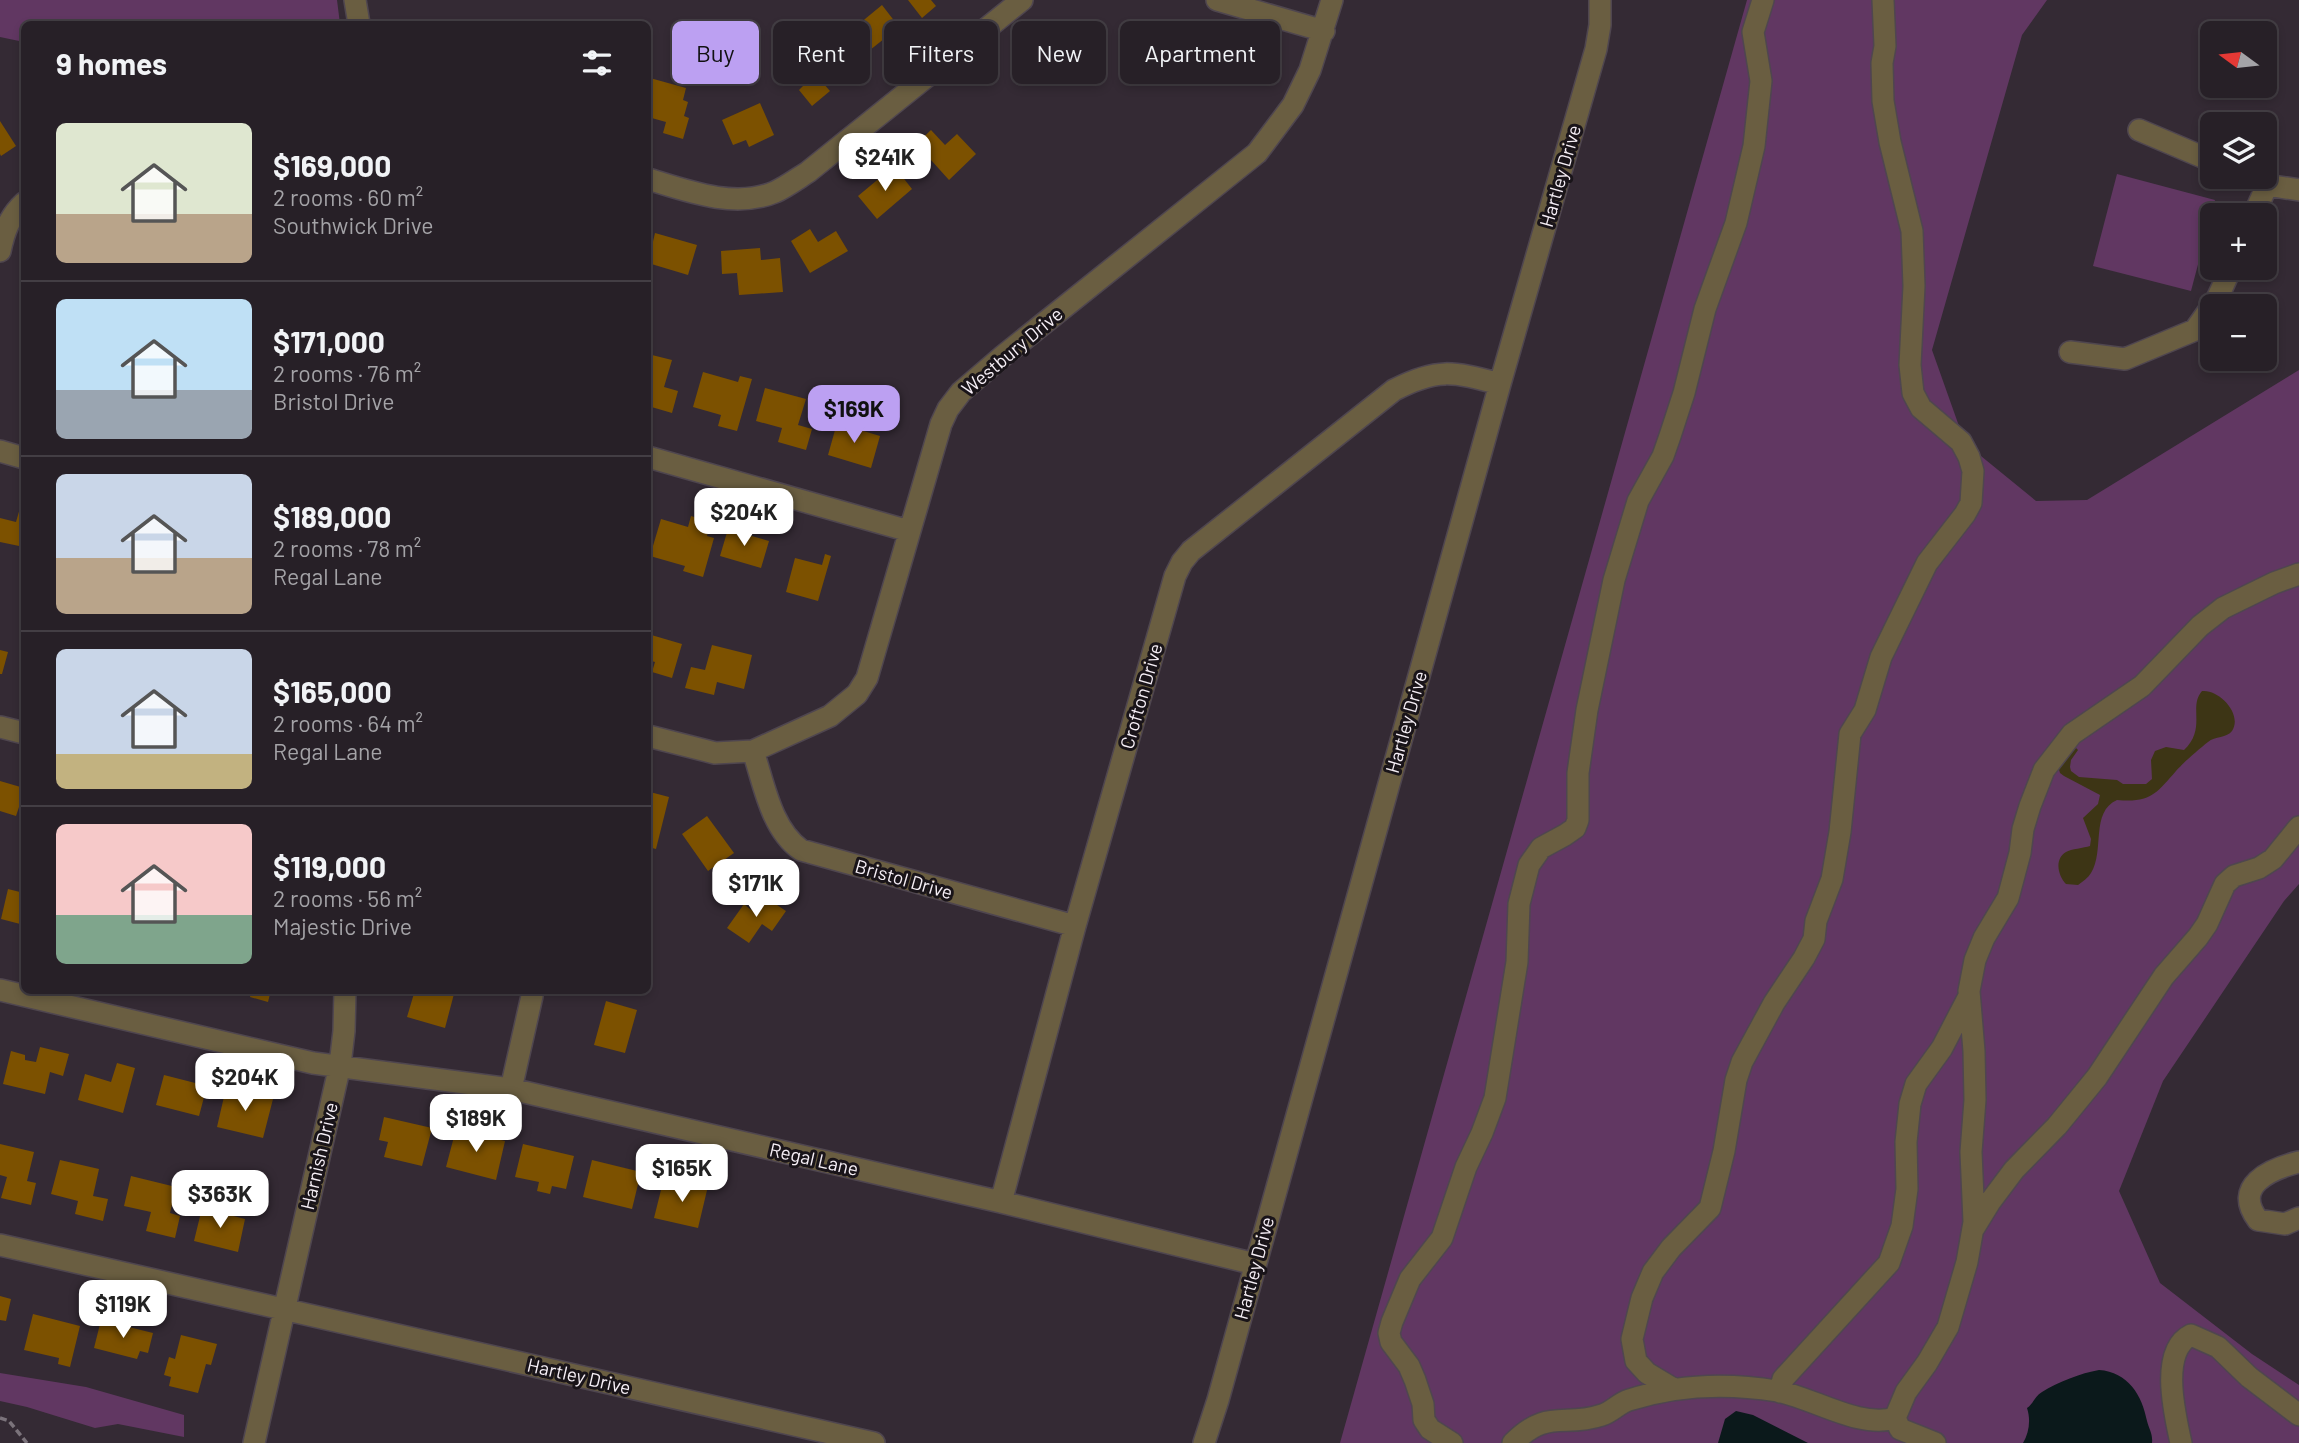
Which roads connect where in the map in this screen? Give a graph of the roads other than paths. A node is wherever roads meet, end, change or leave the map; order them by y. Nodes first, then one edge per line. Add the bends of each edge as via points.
1 (355, 0) edge
2 (1022, 0) edge
3 (1217, 0) edge
4 (1332, 0) edge
5 (1600, 0) edge
6 (1763, 0) edge
7 (1883, 0) edge
8 (358, 21) edge
9 (1324, 31) junction
10 (2139, 130) dead end
11 (2200, 156) edge
12 (651, 180) edge
13 (2277, 185) edge
14 (2299, 190) edge
15 (21, 206) edge
16 (0, 251) edge
17 (2226, 280) edge
18 (2070, 352) dead end
19 (1500, 384) junction
20 (0, 451) edge
21 (21, 457) edge
22 (651, 458) edge
23 (909, 531) junction
24 (2299, 574) edge
25 (0, 727) edge
26 (21, 732) edge
27 (651, 737) edge
28 (752, 751) junction
29 (2299, 827) edge
30 (1075, 926) junction
31 (0, 990) edge
32 (345, 994) edge
33 (1969, 995) junction
34 (532, 996) dead end
35 (340, 1065) junction
36 (511, 1089) junction
37 (2299, 1162) edge
38 (1001, 1202) junction
39 (2299, 1218) edge
40 (1973, 1230) junction
41 (0, 1245) edge
42 (1255, 1264) junction
43 (285, 1309) junction
44 (1672, 1388) junction
45 (1780, 1392) junction
46 (2299, 1415) edge
47 (1895, 1418) junction
48 (254, 1443) edge
49 (874, 1443) edge
50 (1204, 1443) edge
51 (1452, 1443) edge
52 (1513, 1443) edge
53 (1935, 1443) edge
54 (2181, 1443) edge

1 - 8 street
2 - 12 street via 807,172 775,192 735,199
3 - 9 street
4 - 9 street, Westbury Drive
5 - 19 street, Hartley Drive via 1596,49
6 - 51 street via 1753,32 1761,80 1754,146 1736,223 1705,309 1684,393 1663,456 1638,501 1614,580 1587,710 1578,773 1578,820 1575,828 1541,848 1529,865 1519,904 1517,962 1495,1098 1442,1238 1410,1279 1389,1333 1415,1380 1424,1419 1430,1429
7 - 44 street via 1883,102 1912,231 1913,393 1921,408 1961,442 1969,457 1971,503 1927,563 1881,657 1865,710 1850,734 1832,879 1814,939 1742,1062 1710,1208 1671,1248 1653,1272 1642,1298 1632,1339 1636,1362
9 - 23 street, Westbury Drive via 1293,105 1256,153 961,392 940,424
10 - 11 street
13 - 14 street
15 - 16 street via 6,226
17 - 18 street via 2195,330 2125,359
19 - 30 street, Crofton Drive via 1438,373 1394,390 1182,562
19 - 42 street, Hartley Drive
20 - 21 street
22 - 23 street
23 - 28 street, Westbury Drive via 867,678 856,694 830,716
24 - 33 street via 2215,614 2142,686 2072,734 2058,749 2034,790 2008,898 1975,960
25 - 26 street
27 - 28 street, Westbury Drive via 715,753
28 - 30 street, Bristol Drive via 778,823 801,850
29 - 40 street via 2273,859 2225,884 2207,924 2164,976 2097,1077 2014,1170
30 - 38 street, Crofton Drive
31 - 35 street, Regal Lane via 313,1063
32 - 35 street, Harnish Drive
33 - 40 street via 1975,1100
33 - 45 street via 1942,1048 1916,1084 1910,1104 1907,1189 1902,1226 1889,1263 1783,1379
34 - 36 street
35 - 36 street, Regal Lane
35 - 43 street, Harnish Drive
36 - 38 street, Regal Lane
37 - 39 street via 2265,1175 2249,1199 2259,1220 2285,1224
38 - 42 street, Regal Lane
40 - 47 street via 1948,1327 1906,1392
41 - 43 street, Hartley Drive
42 - 50 street, Hartley Drive
43 - 48 street, Harnish Drive
43 - 49 street, Hartley Drive
44 - 45 street
44 - 52 street via 1626,1401 1602,1415 1544,1421
45 - 47 street via 1858,1417
46 - 54 street via 2218,1347 2190,1335 2183,1339 2171,1367
47 - 53 street via 1900,1429

